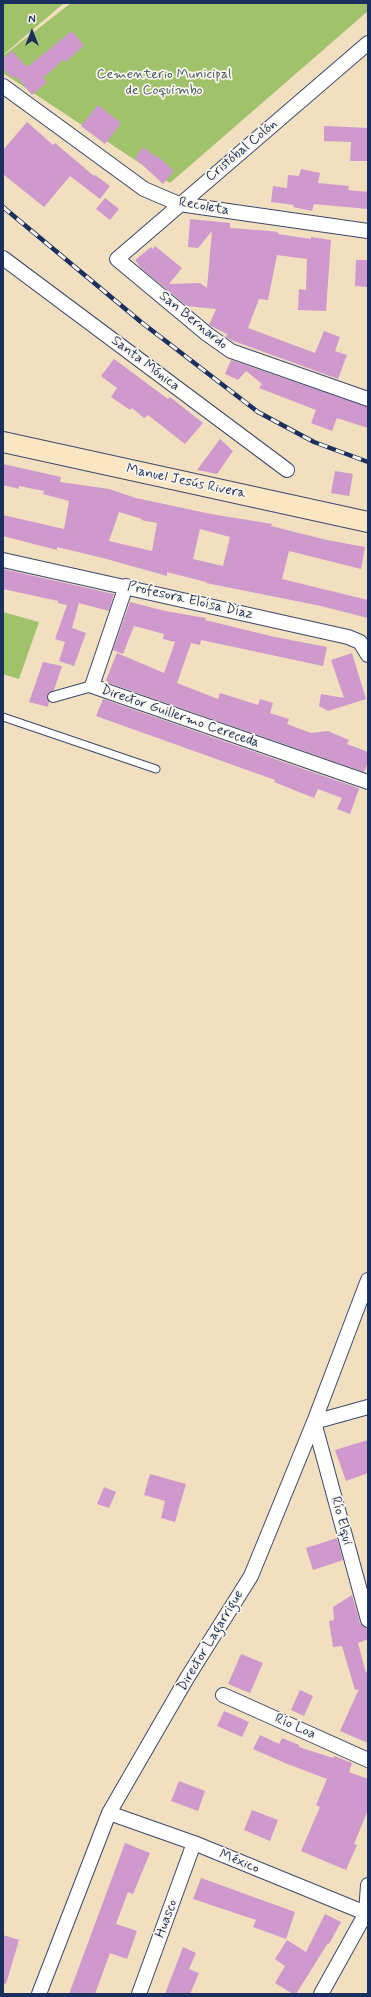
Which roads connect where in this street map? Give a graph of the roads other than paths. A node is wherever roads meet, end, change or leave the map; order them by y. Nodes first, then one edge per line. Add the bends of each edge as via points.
1 (368, 43) edge
2 (361, 56) edge
3 (3, 86) edge
4 (179, 204) junction
5 (368, 231) edge
6 (3, 258) edge
7 (117, 259) joint
8 (368, 399) edge
9 (3, 442) edge
10 (287, 470) dead end
11 (368, 522) edge
12 (3, 560) edge
13 (126, 586) junction
14 (368, 655) edge
15 (92, 686) junction
16 (53, 697) dead end
17 (3, 717) edge
18 (156, 769) dead end
19 (368, 782) edge
20 (368, 1280) edge
21 (368, 1407) edge
22 (314, 1422) junction
23 (368, 1620) edge
24 (223, 1695) dead end
25 (368, 1760) edge
26 (109, 1813) junction
27 (194, 1843) junction
28 (368, 1885) edge
29 (367, 1913) edge
30 (39, 1994) edge
31 (139, 1994) edge
32 (321, 1994) edge

1 - 2 street, Cristóbal Colón
2 - 4 street, Cristóbal Colón
3 - 4 street, Recoleta via 144,189
4 - 5 street, Recoleta
4 - 7 street, Cristóbal Colón
6 - 10 street, Santa Mónica
7 - 8 street, San Bernardo via 231,351
9 - 11 main road, Manuel Jesús Rivera
12 - 13 street, Profesora Eloísa Díaz
13 - 14 street, Profesora Eloísa Díaz via 348,637 360,642
13 - 15 street, Director Guillermo Cereceda
15 - 16 street
15 - 19 street, Director Guillermo Cereceda
17 - 18 lane
20 - 22 street, Director Lagarrigue
21 - 22 street
22 - 23 street, Río Elqui
22 - 26 street, Director Lagarrigue via 251,1576 187,1678
24 - 25 street, Río Loa
26 - 27 street, México
26 - 30 street, Director Lagarrigue
27 - 29 street, México
27 - 31 street, Huasco
28 - 29 street
29 - 32 street

